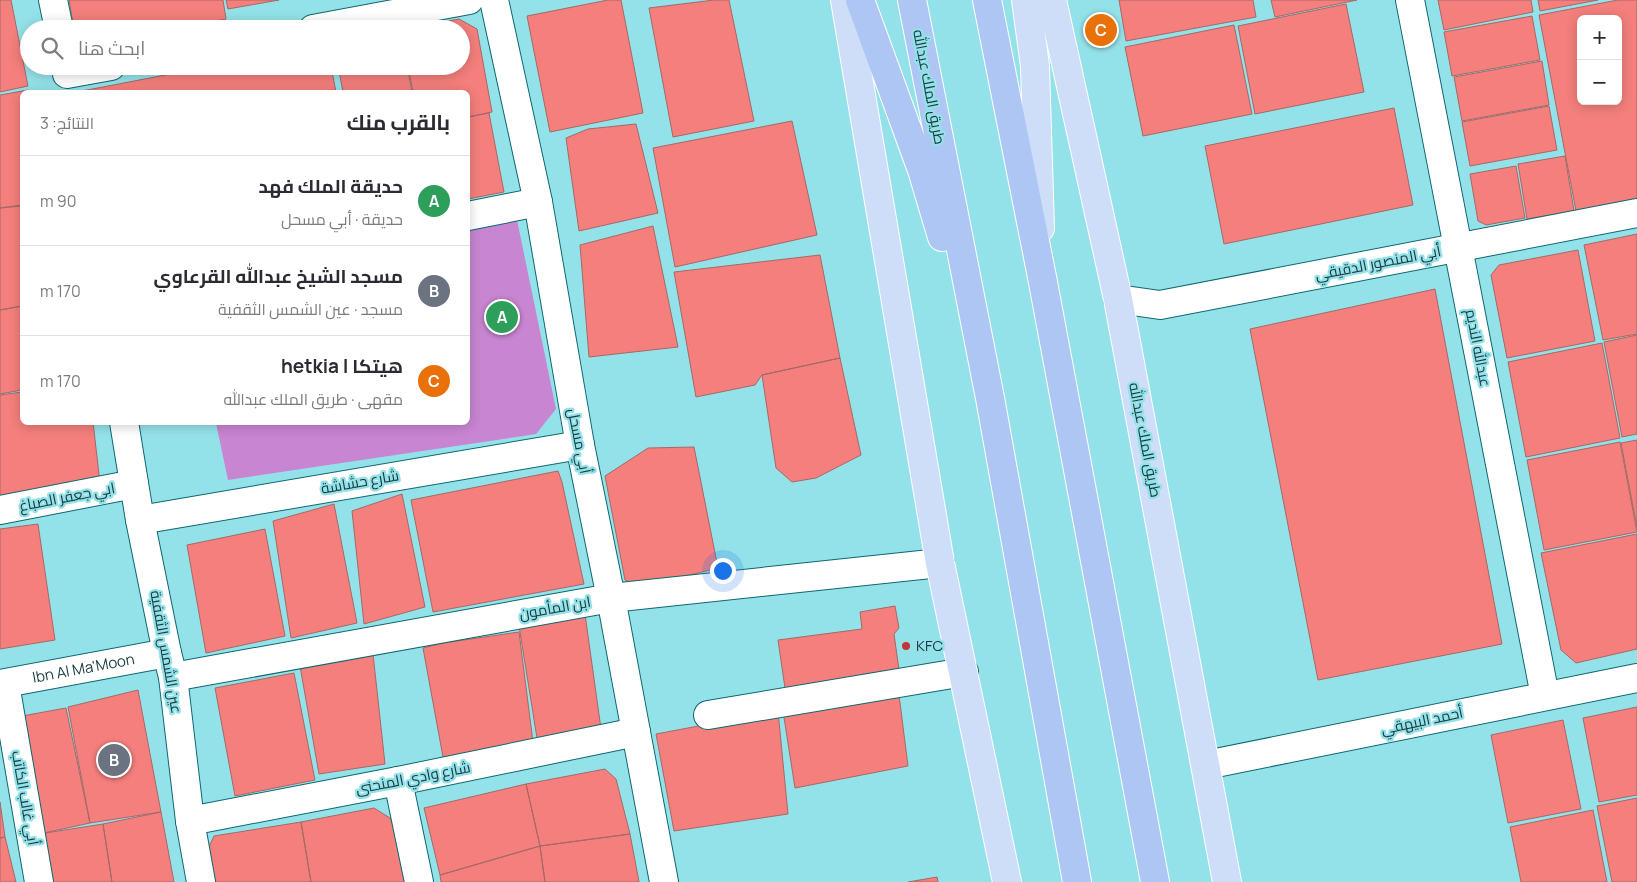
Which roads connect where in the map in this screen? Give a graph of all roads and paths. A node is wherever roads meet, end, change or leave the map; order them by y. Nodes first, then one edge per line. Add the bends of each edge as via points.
1 (53, 0) edge
2 (469, 0) edge
3 (494, 0) edge
4 (845, 0) edge
5 (860, 0) edge
6 (912, 0) edge
7 (987, 0) edge
8 (1026, 0) edge
9 (1052, 0) edge
10 (1410, 0) edge
11 (57, 20) edge
12 (361, 20) edge
13 (538, 202) junction
14 (1637, 213) edge
15 (470, 216) edge
16 (1458, 246) junction
17 (1042, 277) junction
18 (1118, 299) junction
19 (990, 398) junction
20 (124, 425) edge
21 (580, 445) junction
22 (134, 484) junction
23 (0, 510) edge
24 (140, 520) junction
25 (940, 563) junction
26 (611, 598) junction
27 (170, 665) junction
28 (964, 672) junction
29 (1637, 678) edge
30 (2, 684) edge
31 (1545, 696) junction
32 (708, 716) dead end
33 (636, 732) junction
34 (1206, 765) junction
35 (398, 782) junction
36 (190, 821) junction
37 (39, 882) edge
38 (201, 882) edge
39 (419, 882) edge
40 (664, 882) edge
41 (1007, 882) edge
42 (1077, 882) edge
43 (1155, 882) edge
44 (1227, 882) edge

1 - 11 street
2 - 12 street
3 - 13 street, أبي مسحل
4 - 25 main road
5 - 19 highway via 922,170
6 - 19 highway, طريق الملك عبدالله
7 - 17 highway
8 - 17 main road via 1035,66
9 - 18 main road, طريق الملك عبدالله
10 - 16 street, عبدالله النديم
13 - 15 street
13 - 21 street, أبي مسحل
14 - 16 street, أبي المنصور الدقيقي
16 - 18 street, أبي المنصور الدقيقي via 1160,305
16 - 31 street, عبدالله النديم
17 - 43 highway
18 - 34 main road, طريق الملك عبدالله
19 - 42 highway, طريق الملك عبدالله
20 - 22 street, عين الشمس الثقفية
21 - 24 street, شارع حشاشة
21 - 26 street, أبي مسحل
22 - 23 street, ابي جعفر الصباغ
22 - 24 street, عين الشمس الثقفية
24 - 27 street, عين الشمس الثقفية
25 - 26 street, ابن المأمون
25 - 28 main road
26 - 27 street, ابن المأمون
26 - 33 street, أبي مسحل
27 - 30 street, Ibn Al Ma'Moon
27 - 36 street, عين الشمس الثقفية
28 - 32 street
28 - 41 main road
29 - 31 street, أحمد البيهقي
30 - 37 street, أبي غالب الكاتب
31 - 34 street, أحمد البيهقي
33 - 35 street, شارع وادي المنحنى
33 - 40 street, أبي مسحل
34 - 44 main road, طريق الملك عبدالله
35 - 36 street, شارع وادي المنحنى
35 - 39 street
36 - 38 street, عين الشمس الثقفية

